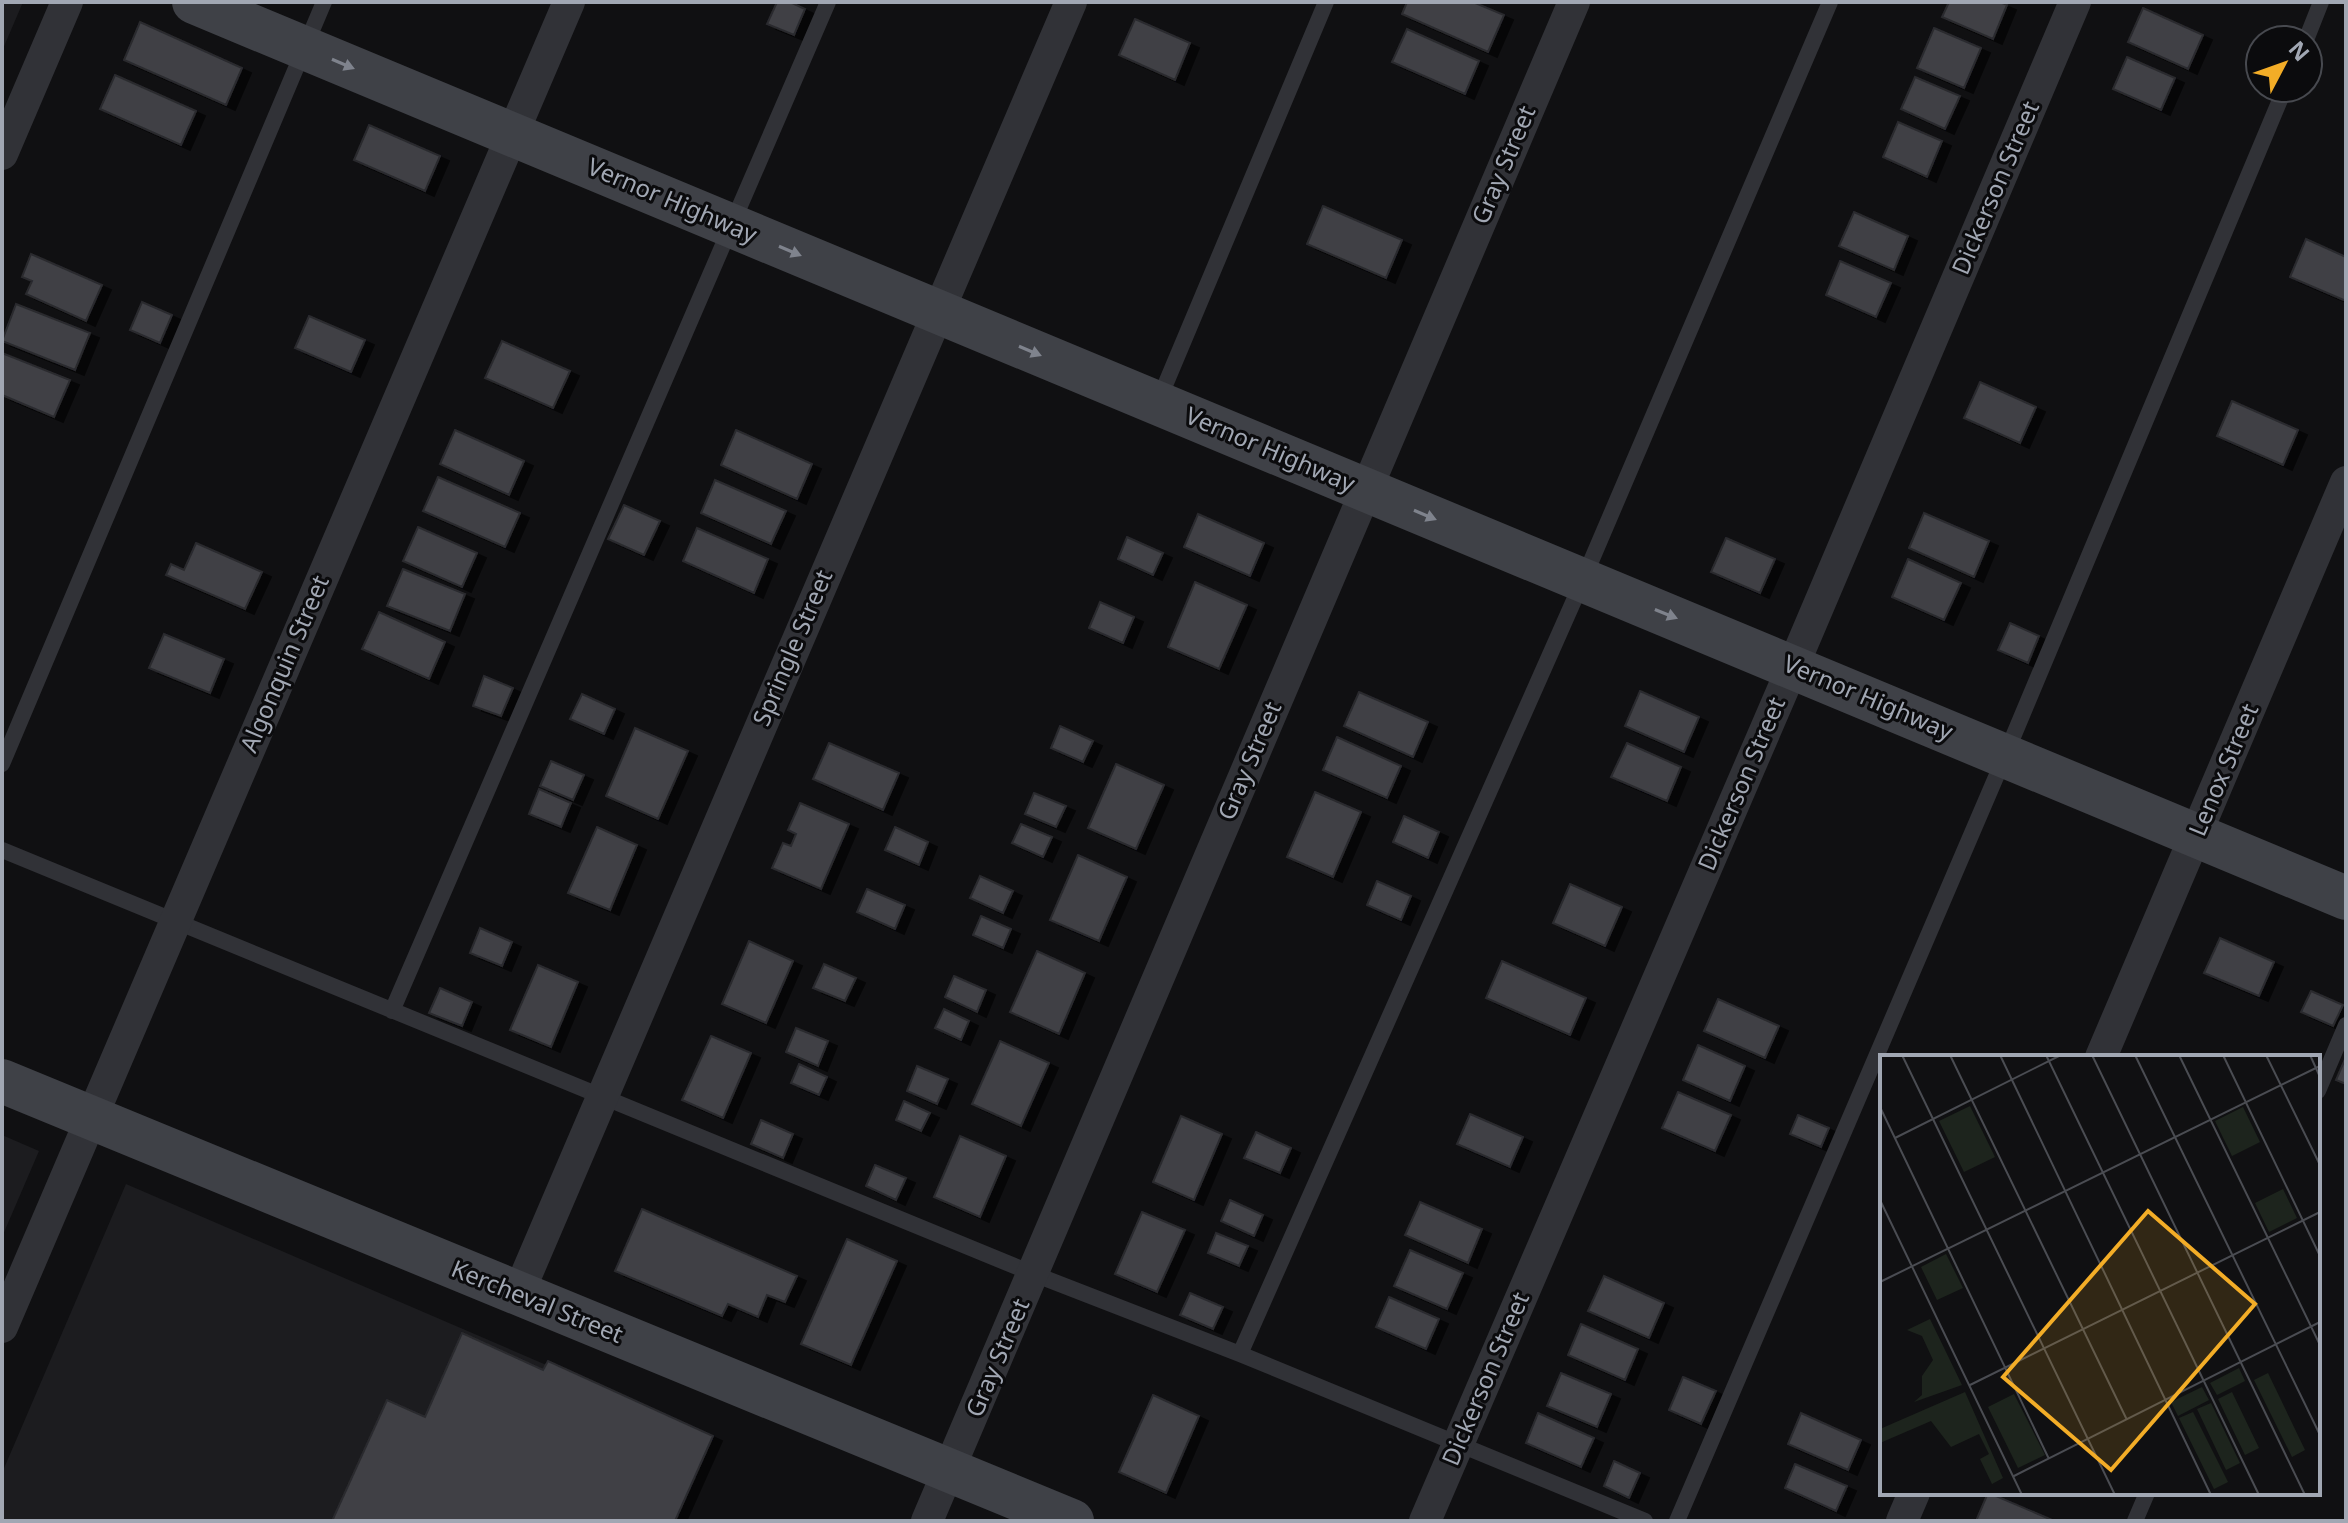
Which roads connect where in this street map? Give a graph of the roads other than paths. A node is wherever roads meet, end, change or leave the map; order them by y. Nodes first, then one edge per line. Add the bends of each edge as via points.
1 (67, 2) edge
2 (194, 2) edge
3 (324, 2) edge
4 (569, 2) edge
5 (828, 2) edge
6 (1071, 2) edge
7 (1326, 2) edge
8 (1574, 2) edge
9 (1830, 2) edge
10 (2075, 2) edge
11 (2321, 2) edge
12 (2312, 24) edge
13 (304, 48) junction
14 (2278, 104) edge
15 (512, 135) junction
16 (2, 154) edge
17 (732, 226) junction
18 (939, 312) junction
19 (1158, 404) junction
20 (2346, 482) edge
21 (1364, 490) junction
22 (1583, 580) junction
23 (1793, 666) junction
24 (2005, 756) junction
25 (2, 764) edge
26 (2196, 835) junction
27 (2, 850) edge
28 (2346, 898) edge
29 (175, 922) junction
30 (392, 1011) junction
31 (2346, 1025) edge
32 (2102, 1055) edge
33 (2, 1081) edge
34 (2320, 1086) edge
35 (602, 1097) junction
36 (91, 1118) junction
37 (1034, 1274) junction
38 (518, 1294) junction
39 (2, 1327) edge
40 (1240, 1354) junction
41 (1457, 1446) junction
42 (949, 1471) junction
43 (1913, 1495) edge
44 (2146, 1495) edge
45 (927, 1521) edge
46 (1072, 1521) edge
47 (1425, 1521) edge
48 (1645, 1521) edge
49 (1677, 1521) edge
50 (1902, 1521) edge
51 (2135, 1521) edge

1 - 16 street
2 - 13 street, Vernor Highway
3 - 13 lane
4 - 15 street, Algonquin Street
5 - 17 lane
6 - 18 street, Springle Street
7 - 19 lane
8 - 21 street, Gray Street
9 - 22 lane
10 - 23 street, Dickerson Street
11 - 12 lane
13 -> 15 street, Vernor Highway
13 - 25 lane
14 - 24 lane
15 - 17 street, Vernor Highway
15 - 29 street, Algonquin Street
17 -> 18 street, Vernor Highway
17 - 30 lane
18 -> 19 street, Vernor Highway
18 - 35 street, Springle Street
19 - 21 street, Vernor Highway
20 - 26 street, Lenox Street
21 -> 22 street, Vernor Highway
21 - 37 street, Gray Street
22 -> 23 street, Vernor Highway
22 - 40 lane
23 - 24 street, Vernor Highway
23 - 41 street, Dickerson Street
24 - 26 street, Vernor Highway
24 - 49 lane
26 - 28 street, Vernor Highway
26 - 32 street, Lenox Street
27 - 29 lane
29 - 30 lane
29 - 36 street, Algonquin Street
30 - 35 lane
31 - 34 lane
33 - 36 street, Kercheval Street
35 - 37 lane
35 - 38 street, Springle Street
36 - 38 street, Kercheval Street
36 - 39 street, Algonquin Street
37 - 40 lane
37 - 42 street, Gray Street
38 - 42 street, Kercheval Street
40 - 41 lane
41 - 47 street, Dickerson Street
41 - 48 lane
42 - 45 street, Gray Street
42 - 46 street, Kercheval Street
43 - 50 street
44 - 51 lane

